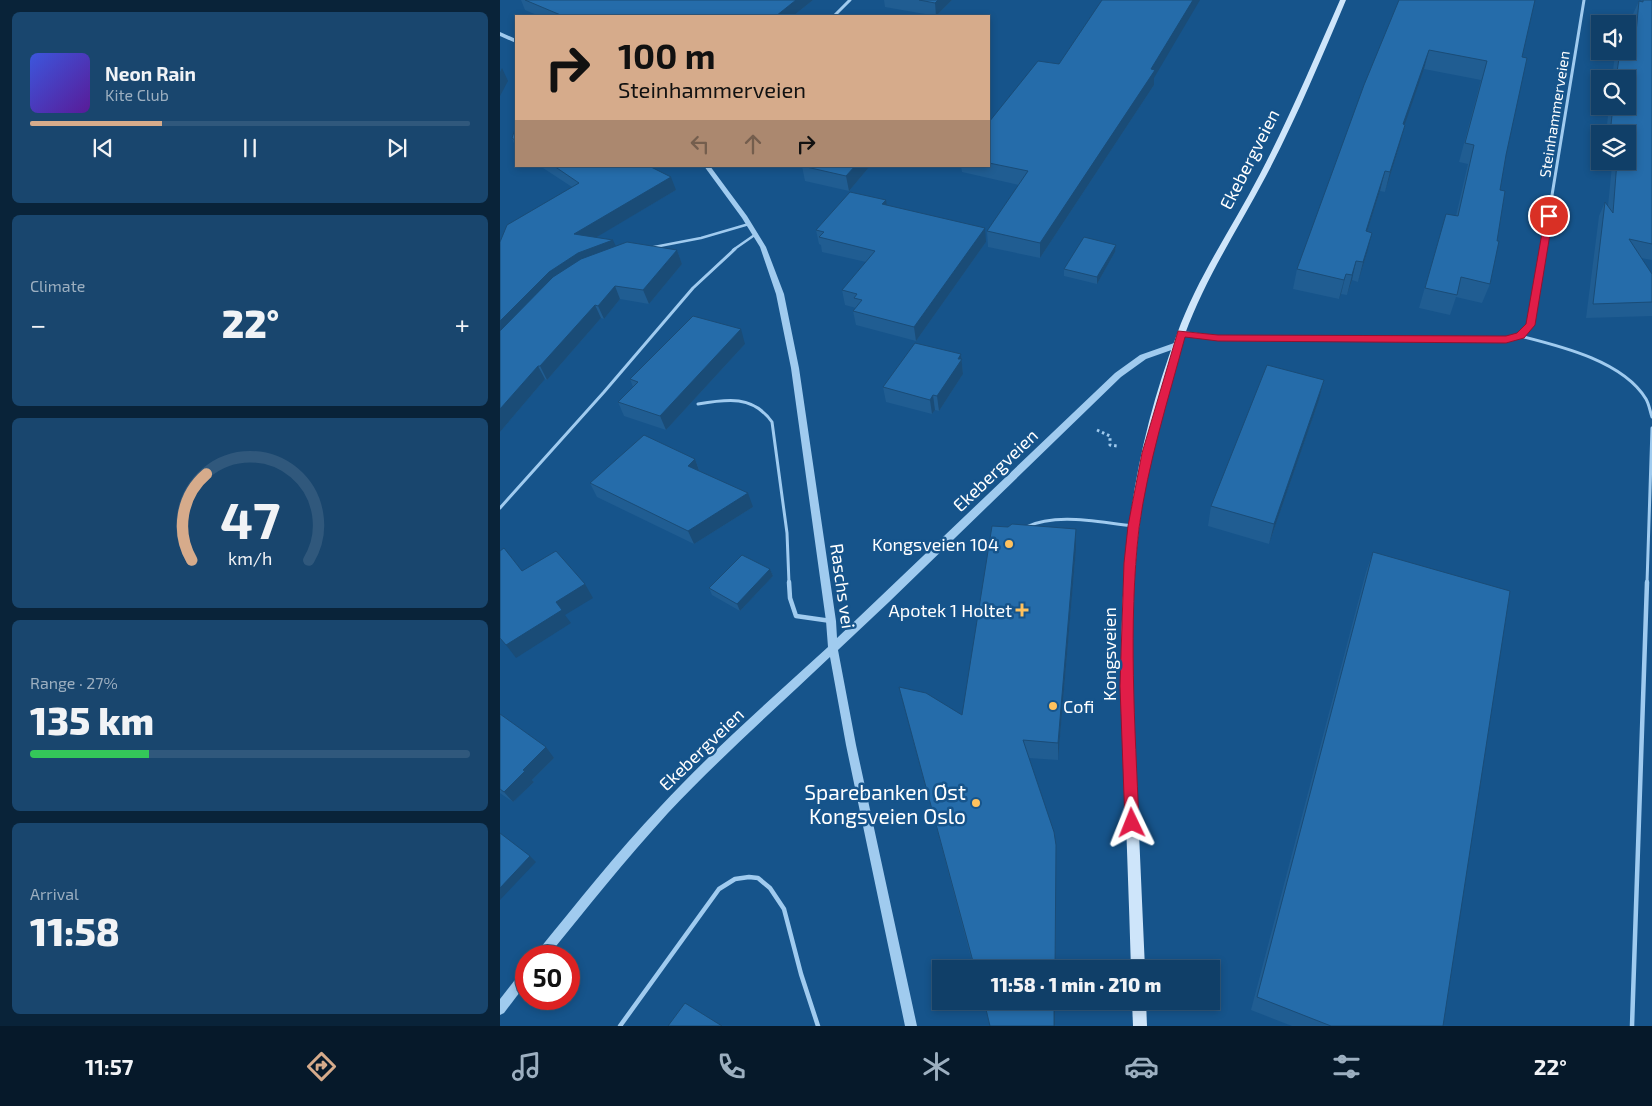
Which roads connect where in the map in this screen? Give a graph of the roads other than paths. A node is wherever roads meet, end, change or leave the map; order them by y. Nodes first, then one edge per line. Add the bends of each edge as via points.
1 (850, 0) edge
2 (1343, 0) edge
3 (1584, 0) edge
4 (835, 15) edge
5 (500, 34) edge
6 (515, 41) edge
7 (708, 167) edge
8 (749, 224) junction
9 (756, 234) junction
10 (644, 248) edge
11 (1520, 336) junction
12 (1179, 339) junction
13 (698, 404) dead end
14 (1652, 417) edge
15 (1652, 428) edge
16 (500, 508) edge
17 (1134, 526) junction
18 (1021, 532) edge
19 (831, 621) junction
20 (833, 649) junction
21 (550, 945) edge
22 (1138, 960) edge
23 (515, 989) edge
24 (500, 1008) edge
25 (1139, 1010) edge
26 (620, 1026) edge
27 (818, 1026) edge
28 (911, 1026) edge
29 (1140, 1026) edge
30 (1632, 1026) edge

1 - 4 street
2 - 12 main road, Ekebergveien via 1262,177 1202,284
3 - 11 street, Steinhammerveien via 1531,325
5 - 6 street
7 - 8 street, Raschs vei
8 - 9 street, Raschs vei
8 - 10 lane via 701,238
9 - 16 lane via 716,266 682,301
9 - 19 street, Raschs vei via 780,294 795,368
11 - 12 street via 1506,340
11 - 14 lane via 1582,354 1620,374 1641,391
12 - 17 main road, Kongsveien via 1154,425
12 - 20 street, Ekebergveien via 1143,357 1118,375
13 - 19 lane via 739,400 768,415 772,422 788,534 790,598 796,616
15 - 30 lane
17 - 18 lane via 1052,520 1037,521
17 - 22 main road, Kongsveien via 1128,600 1127,686
19 - 20 street, Raschs vei
20 - 21 street, Ekebergveien via 718,755 664,810
20 - 28 street, Raschs vei
23 - 24 street
25 - 29 main road
26 - 27 lane via 719,889 735,879 749,877 758,878 770,888 784,909 800,974

